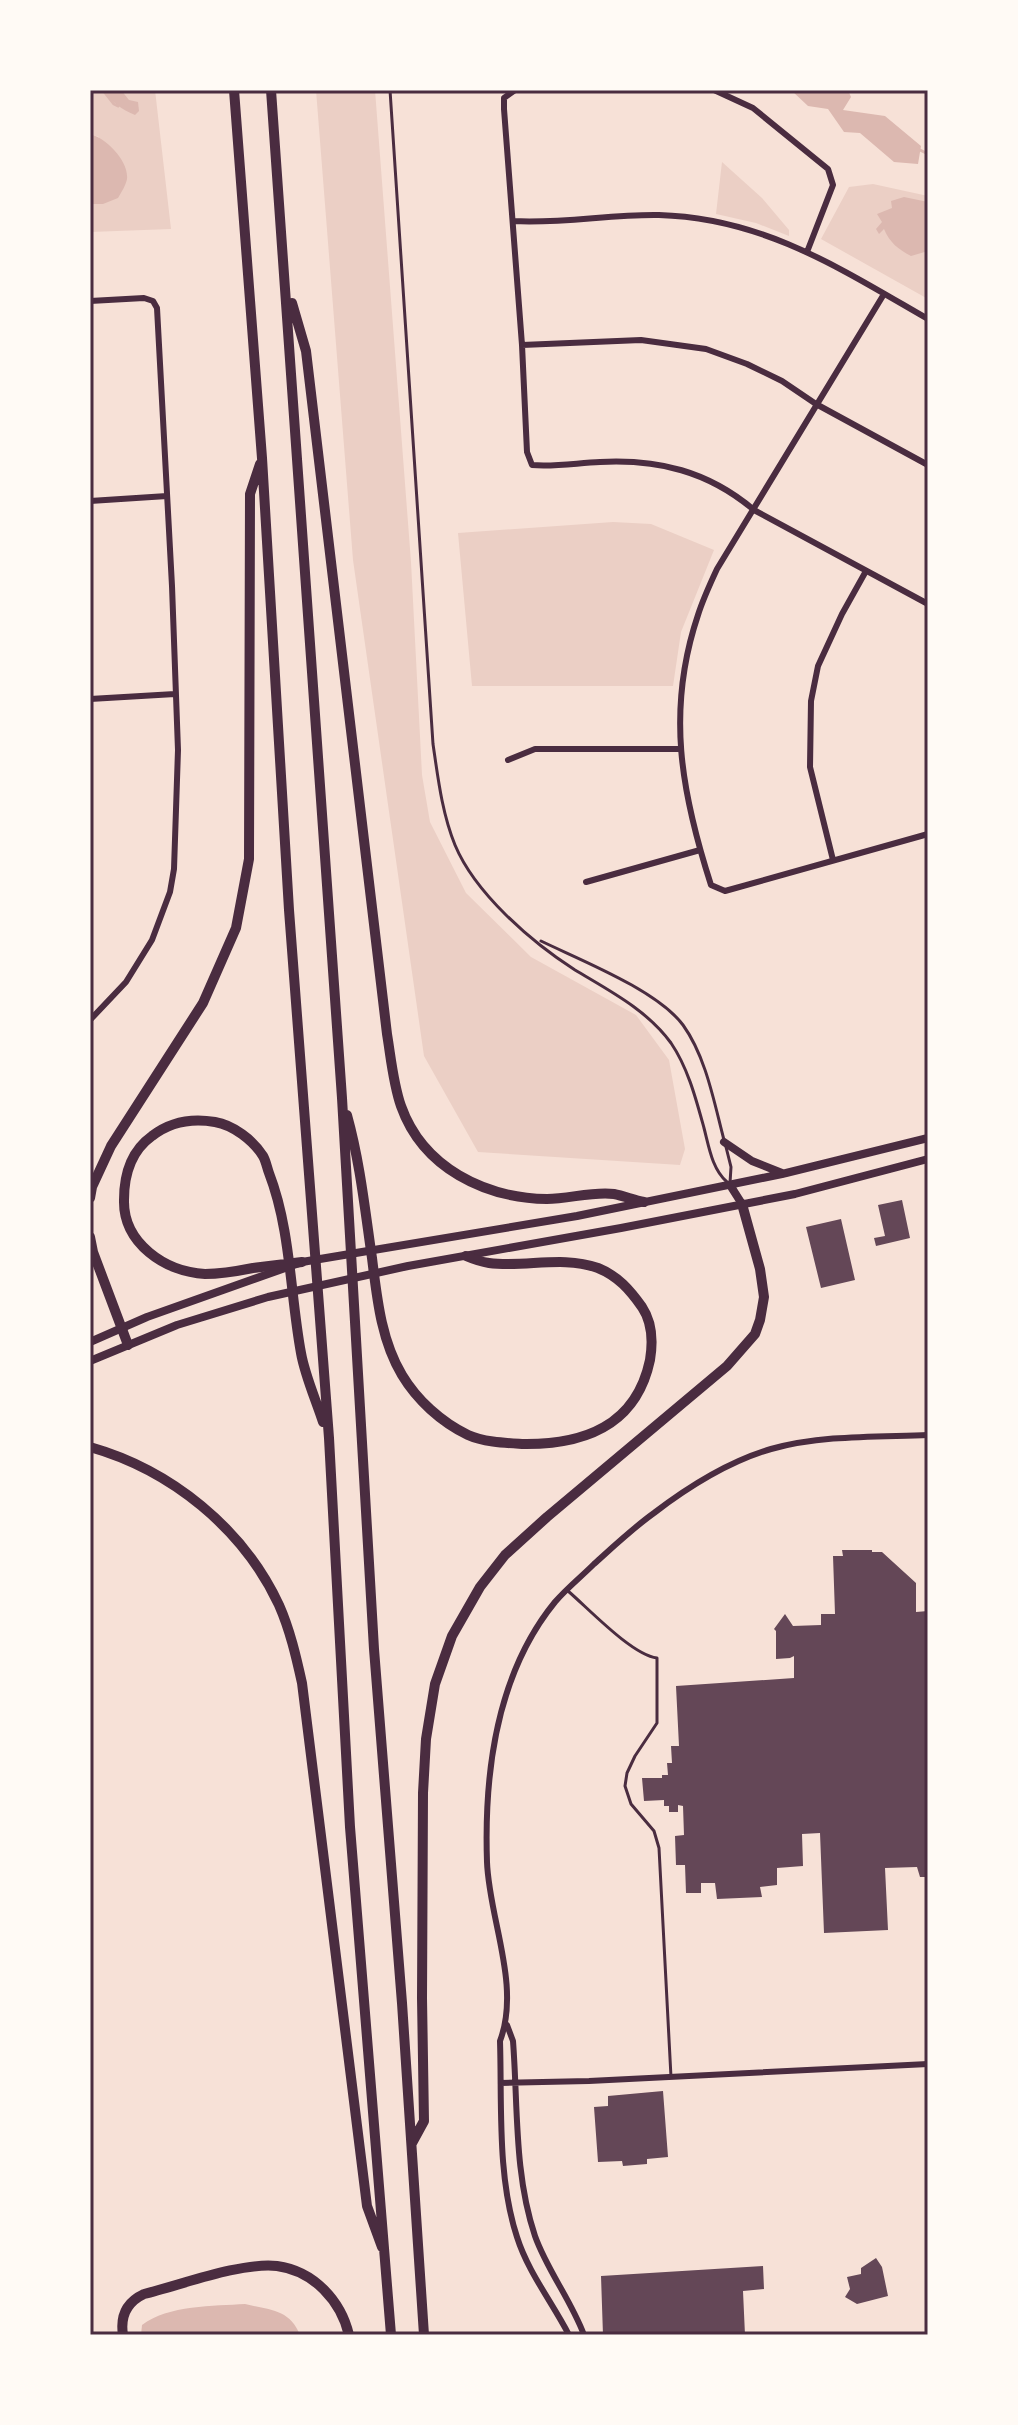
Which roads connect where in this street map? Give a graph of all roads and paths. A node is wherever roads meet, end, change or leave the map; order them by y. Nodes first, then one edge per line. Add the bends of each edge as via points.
1 (234, 90) edge
2 (271, 90) edge
3 (390, 90) edge
4 (515, 90) edge
5 (714, 90) edge
6 (513, 221) junction
7 (807, 252) junction
8 (286, 283) junction
9 (884, 294) junction
10 (90, 301) edge
11 (928, 319) edge
12 (522, 345) junction
13 (816, 404) junction
14 (262, 458) junction
15 (928, 465) edge
16 (167, 496) junction
17 (90, 501) edge
18 (754, 510) junction
19 (866, 571) junction
20 (928, 604) edge
21 (175, 694) junction
22 (90, 699) edge
23 (680, 749) junction
24 (508, 760) dead end
25 (928, 834) edge
26 (700, 850) junction
27 (833, 860) junction
28 (586, 882) dead end
29 (534, 938) junction
30 (90, 1020) edge
31 (342, 1098) junction
32 (928, 1138) edge
33 (724, 1142) junction
34 (928, 1159) edge
35 (782, 1174) junction
36 (730, 1185) junction
37 (90, 1198) edge
38 (644, 1202) junction
39 (742, 1204) junction
40 (90, 1237) edge
41 (466, 1256) junction
42 (302, 1262) joint
43 (256, 1273) junction
44 (121, 1328) junction
45 (90, 1342) edge
46 (128, 1345) junction
47 (90, 1361) edge
48 (928, 1435) edge
49 (329, 1438) junction
50 (90, 1447) edge
51 (567, 1589) junction
52 (507, 2025) junction
53 (928, 2064) edge
54 (671, 2077) junction
55 (516, 2082) junction
56 (501, 2083) junction
57 (411, 2144) junction
58 (386, 2260) junction
59 (123, 2335) edge
60 (349, 2335) edge
61 (391, 2335) edge
62 (424, 2335) edge
63 (569, 2335) edge
64 (584, 2335) edge

1 - 14 highway
2 - 8 highway
3 - 29 lane via 439,783 462,859 490,899
4 - 6 street via 504,98
5 - 7 street via 753,108 828,169 833,185
6 - 7 street via 702,218 749,229
6 - 12 street
7 - 9 street
8 - 31 highway
8 - 38 highway via 306,351 385,1019 402,1108 426,1148 467,1182 521,1197 612,1194
9 - 11 street
9 - 13 street
10 - 16 street via 144,298 157,308
12 - 13 street via 641,340 706,349 782,381
12 - 18 street via 532,465 654,463 693,473
13 - 15 street
13 - 18 street
14 - 37 highway via 250,494 249,859 236,928 203,1003 111,1146
14 - 49 highway
16 - 17 street
16 - 21 street
18 - 19 street
18 - 23 street via 717,569 698,615 684,671
19 - 20 street
19 - 27 street via 818,666 811,701 810,767
21 - 22 street
21 - 30 street via 177,798 170,892 140,962
23 - 24 street via 535,749
23 - 26 street
25 - 27 street
26 - 27 street via 711,885 725,891
26 - 28 street
29 - 33 lane via 649,996 682,1023 705,1074
29 - 36 lane via 661,1029 688,1077 716,1170
31 - 41 highway via 357,1149 386,1341 402,1375 429,1409 470,1436 509,1444 551,1444 612,1423 633,1403 652,1347 648,1316 628,1287 598,1268 563,1261 489,1263
31 - 57 highway via 374,1649
32 - 35 main road
33 - 35 main road
33 - 36 lane
34 - 39 main road
35 - 36 main road
36 - 38 main road
36 - 39 main road
38 - 42 main road
39 - 41 main road
39 - 57 highway via 764,1297 755,1334 727,1366 505,1555 452,1636 426,1739 424,2121
40 - 44 highway
41 - 46 main road via 268,1297
42 - 43 highway
43 - 44 main road
43 - 49 highway via 179,1270 137,1241 124,1194 129,1165 142,1143 179,1121 204,1120 241,1133 262,1156 277,1193 301,1355
44 - 45 main road
44 - 46 highway
46 - 47 main road
48 - 51 street via 823,1438 769,1450 709,1476 669,1501
49 - 58 highway via 350,1827
50 - 58 highway via 147,1469 219,1520 267,1583 287,1627 302,1683 367,2206
51 - 52 street via 522,1655 494,1743 487,1863 501,1942
51 - 54 lane via 633,1649 657,1658 657,1723 635,1756 625,1786 659,1848
52 - 55 street
52 - 56 street via 500,2041
53 - 54 street
54 - 55 street
55 - 56 street
55 - 64 street via 525,2203 536,2240
56 - 63 street via 505,2165 518,2240
57 - 62 highway
58 - 61 highway
59 - 60 highway via 124,2313 144,2294 237,2270 276,2266 324,2289 338,2306

